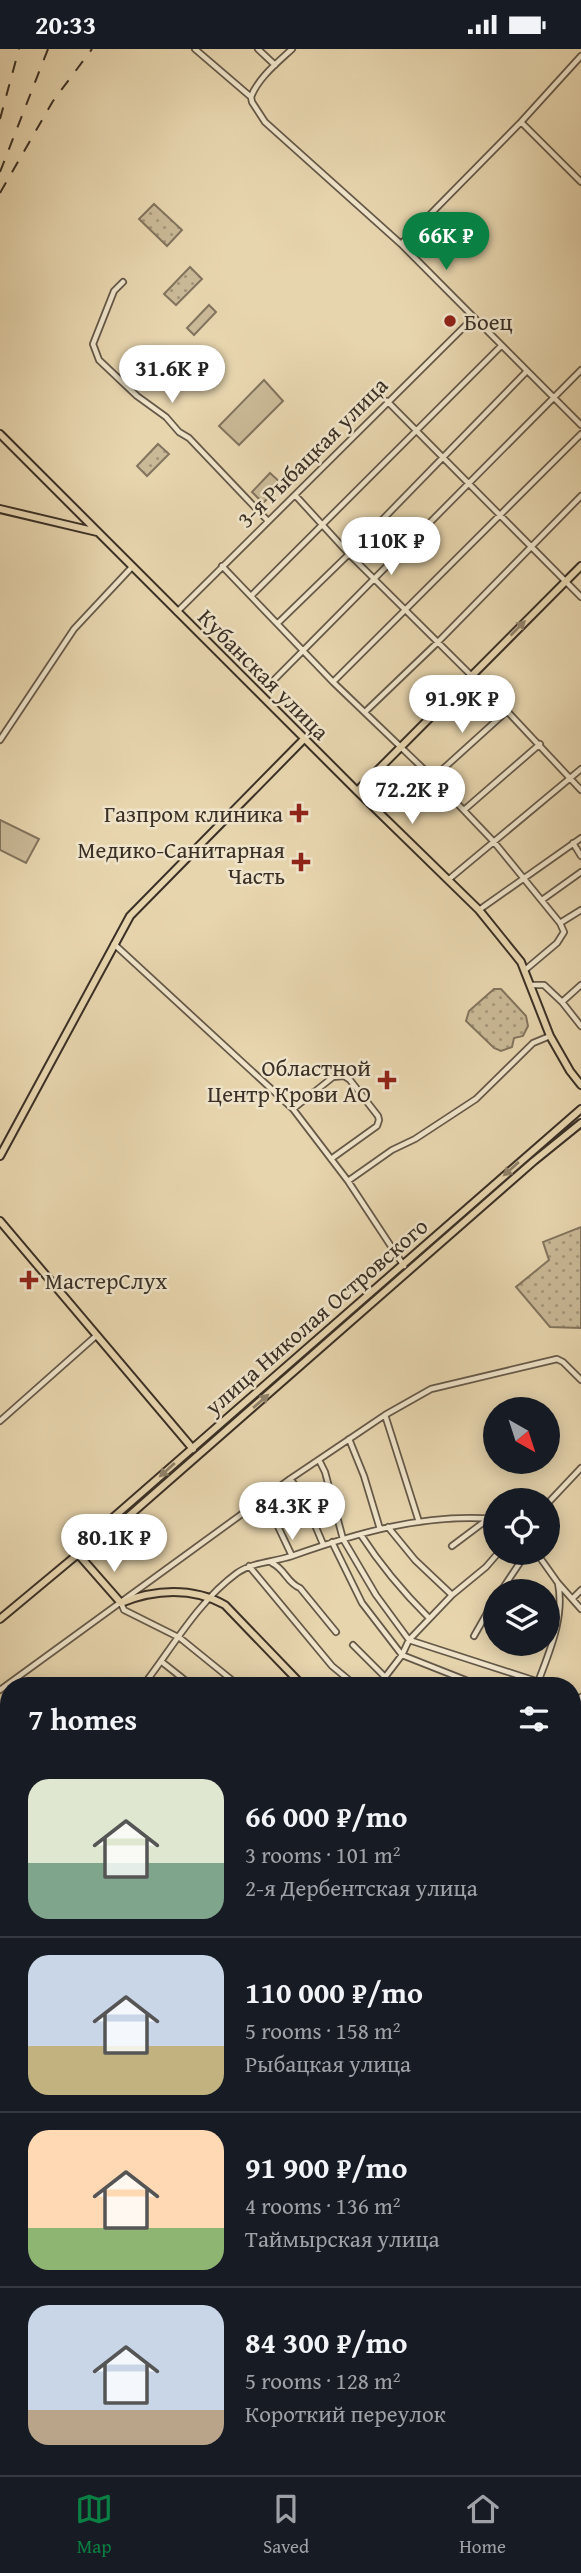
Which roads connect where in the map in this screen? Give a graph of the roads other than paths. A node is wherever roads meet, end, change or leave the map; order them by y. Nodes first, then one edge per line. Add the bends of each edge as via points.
1 (195, 49) edge
2 (258, 49) edge
3 (292, 49) edge
4 (581, 56) edge
5 (275, 65) junction
6 (251, 97) junction
7 (521, 122) junction
8 (581, 183) edge
9 (401, 244) junction
10 (124, 282) dead end
11 (472, 318) junction
12 (501, 346) junction
13 (581, 370) edge
14 (526, 372) junction
15 (553, 397) junction
16 (387, 401) junction
17 (581, 425) edge
18 (416, 430) junction
19 (0, 433) edge
20 (581, 434) edge
21 (442, 456) junction
22 (469, 483) junction
23 (295, 495) junction
24 (581, 496) edge
25 (0, 509) edge
26 (501, 515) junction
27 (268, 521) junction
28 (322, 525) junction
29 (99, 533) junction
30 (531, 545) junction
31 (349, 554) junction
32 (581, 565) edge
33 (222, 566) junction
34 (132, 567) junction
35 (375, 579) junction
36 (565, 581) junction
37 (251, 596) junction
38 (581, 597) edge
39 (406, 610) junction
40 (177, 612) junction
41 (278, 623) junction
42 (438, 642) junction
43 (303, 649) junction
44 (471, 675) junction
45 (333, 682) junction
46 (269, 685) dead end
47 (507, 711) junction
48 (365, 712) junction
49 (304, 739) junction
50 (0, 740) edge
51 (540, 744) junction
52 (400, 746) junction
53 (581, 769) edge
54 (571, 777) junction
55 (433, 778) junction
56 (581, 790) edge
57 (357, 792) junction
58 (464, 810) junction
59 (581, 838) edge
60 (494, 842) junction
61 (573, 843) junction
62 (581, 856) edge
63 (581, 872) edge
64 (524, 877) junction
65 (448, 880) junction
66 (542, 900) junction
67 (479, 910) junction
68 (581, 910) edge
69 (560, 923) junction
70 (113, 944) junction
71 (525, 970) junction
72 (532, 985) junction
73 (581, 985) edge
74 (562, 1002) junction
75 (581, 1026) edge
76 (550, 1037) junction
77 (581, 1085) edge
78 (293, 1109) junction
79 (581, 1109) edge
80 (581, 1123) edge
81 (528, 1153) junction
82 (0, 1156) edge
83 (331, 1159) junction
84 (534, 1161) junction
85 (348, 1181) junction
86 (0, 1221) edge
87 (403, 1265) junction
88 (408, 1272) junction
89 (97, 1335) junction
90 (581, 1380) edge
91 (385, 1415) junction
92 (225, 1420) junction
93 (0, 1421) edge
94 (231, 1427) junction
95 (349, 1440) junction
96 (192, 1447) junction
97 (198, 1455) junction
98 (319, 1460) junction
99 (581, 1469) edge
100 (289, 1479) junction
101 (560, 1491) edge
102 (264, 1497) junction
103 (483, 1518) edge
104 (419, 1522) junction
105 (483, 1522) edge
106 (388, 1527) junction
107 (380, 1529) junction
108 (361, 1535) junction
109 (343, 1539) junction
110 (332, 1542) junction
111 (323, 1543) junction
112 (452, 1546) dead end
113 (78, 1554) junction
114 (292, 1556) junction
115 (271, 1562) junction
116 (488, 1565) edge
117 (249, 1566) junction
118 (560, 1585) edge
119 (581, 1590) edge
120 (560, 1592) edge
121 (452, 1595) junction
122 (209, 1596) junction
123 (572, 1599) junction
124 (121, 1603) junction
125 (581, 1609) edge
126 (560, 1610) edge
127 (429, 1618) junction
128 (0, 1619) edge
129 (483, 1620) edge
130 (336, 1632) dead end
131 (474, 1636) dead end
132 (180, 1638) junction
133 (409, 1640) junction
134 (353, 1644) dead end
135 (402, 1654) junction
136 (548, 1656) edge
137 (161, 1662) junction
138 (19, 1677) edge
139 (150, 1677) edge
140 (181, 1677) edge
141 (229, 1677) edge
142 (294, 1677) edge
143 (345, 1677) edge
144 (383, 1677) edge
145 (385, 1677) edge
146 (458, 1677) edge
147 (517, 1677) edge
148 (540, 1677) edge

1 - 6 street
2 - 5 street
3 - 5 street
4 - 7 street
5 - 6 street
6 - 9 street via 265,122
7 - 8 street
7 - 9 street
9 - 11 street
10 - 27 street via 114,291 93,344 99,360 189,438
11 - 12 street
11 - 16 street, 3-я Рыбацкая улица
12 - 14 street
12 - 18 street
13 - 15 street
14 - 15 street
14 - 21 street
15 - 17 street
15 - 22 street
16 - 18 street
16 - 23 street, 3-я Рыбацкая улица
18 - 21 street
18 - 28 street
19 - 29 main road, Кубанская улица
20 - 26 street
21 - 22 street
21 - 31 street
22 - 26 street
22 - 35 street
23 - 27 street, 3-я Рыбацкая улица
23 - 28 street
24 - 30 street
25 - 29 main road
26 - 30 street
26 - 39 street
27 - 33 street, 3-я Рыбацкая улица
28 - 31 street
28 - 37 street
29 - 34 main road, Кубанская улица
30 - 36 street
30 - 42 street
31 - 35 street
31 - 41 street
32 - 36 main road
33 - 37 street
33 - 40 street, 3-я Рыбацкая улица
34 - 40 main road, Кубанская улица
34 - 50 street via 74,629
35 - 39 street
35 - 43 street
36 - 38 street
44 -> 36 main road
37 - 41 street
39 - 42 street
39 - 45 street
40 - 49 main road, Кубанская улица
41 - 43 street
42 - 44 street
42 - 48 street
43 - 45 street
43 - 46 street
44 - 47 street
44 - 52 main road
45 - 48 street
47 - 51 street
47 - 55 street
48 - 52 street
49 - 57 main road, Кубанская улица
49 - 70 main road via 130,916
51 - 54 street
51 - 58 street
52 - 55 street
52 - 57 main road
53 - 54 street
54 - 56 street
54 - 60 street
55 - 58 street
57 - 65 main road, Кубанская улица
58 - 60 street
59 - 61 street
60 - 64 street
60 - 65 street
61 - 62 street
61 - 64 street
63 - 66 street
64 - 66 street
64 - 67 street
65 - 67 main road, Кубанская улица
66 - 69 street
67 - 71 main road, Кубанская улица
68 - 69 street
69 - 71 street via 564,932 557,943
70 - 78 street
70 - 82 main road
71 - 72 main road, Кубанская улица
72 - 74 street via 544,985
72 - 76 main road, Кубанская улица
73 - 74 street
74 - 75 street
76 - 77 main road, Кубанская улица
76 - 85 street via 533,1043 476,1099
78 - 83 street
78 - 83 street via 333,1077 350,1080 379,1121
79 - 81 main road, улица Николая Островского
80 - 84 main road, улица Николая Островского
81 - 84 main road
81 -> 87 main road, улица Николая Островского
83 - 85 street
84 - 88 main road, улица Николая Островского
85 - 87 street
86 - 89 main road
87 - 88 street
87 - 92 main road, улица Николая Островского
94 -> 88 main road, улица Николая Островского
89 - 93 street
89 - 96 main road
90 - 91 street via 555,1359 431,1389
91 - 95 street
91 - 104 street
92 - 94 main road
92 - 96 main road, улица Николая Островского
94 - 97 main road, улица Николая Островского
95 - 98 street
95 - 107 street
96 - 97 main road
96 -> 113 main road, улица Николая Островского via 84,1543
97 - 113 main road, улица Николая Островского via 90,1550
98 - 100 street
98 - 109 street
99 - 101 street
100 - 102 street
100 - 111 street via 300,1492
102 - 114 street
102 - 124 street
103 - 104 street
104 - 106 street
105 - 112 street
106 - 107 street
106 - 121 street
107 - 108 street
108 - 109 street
108 - 127 street via 378,1563
109 - 110 street
109 - 133 street
110 - 111 street
110 - 135 street via 362,1603
111 - 114 street
113 - 124 main road
113 - 128 main road, улица Николая Островского
114 - 115 street
115 - 117 street
115 - 130 street via 280,1567 291,1585 300,1588
116 - 121 street
117 - 122 street
117 - 143 street
118 - 123 street
119 - 123 street
120 - 126 street
121 - 127 street
122 - 124 main road via 162,1592
122 - 132 street
122 - 142 main road via 225,1605
123 - 125 street
124 - 132 street via 124,1610
124 - 138 street
127 - 133 street
129 - 131 street
132 - 137 street
132 - 141 street
133 - 135 street
133 - 147 street
134 - 144 street
135 - 145 street
135 - 146 street
136 - 148 street
137 - 139 street
137 - 140 street

